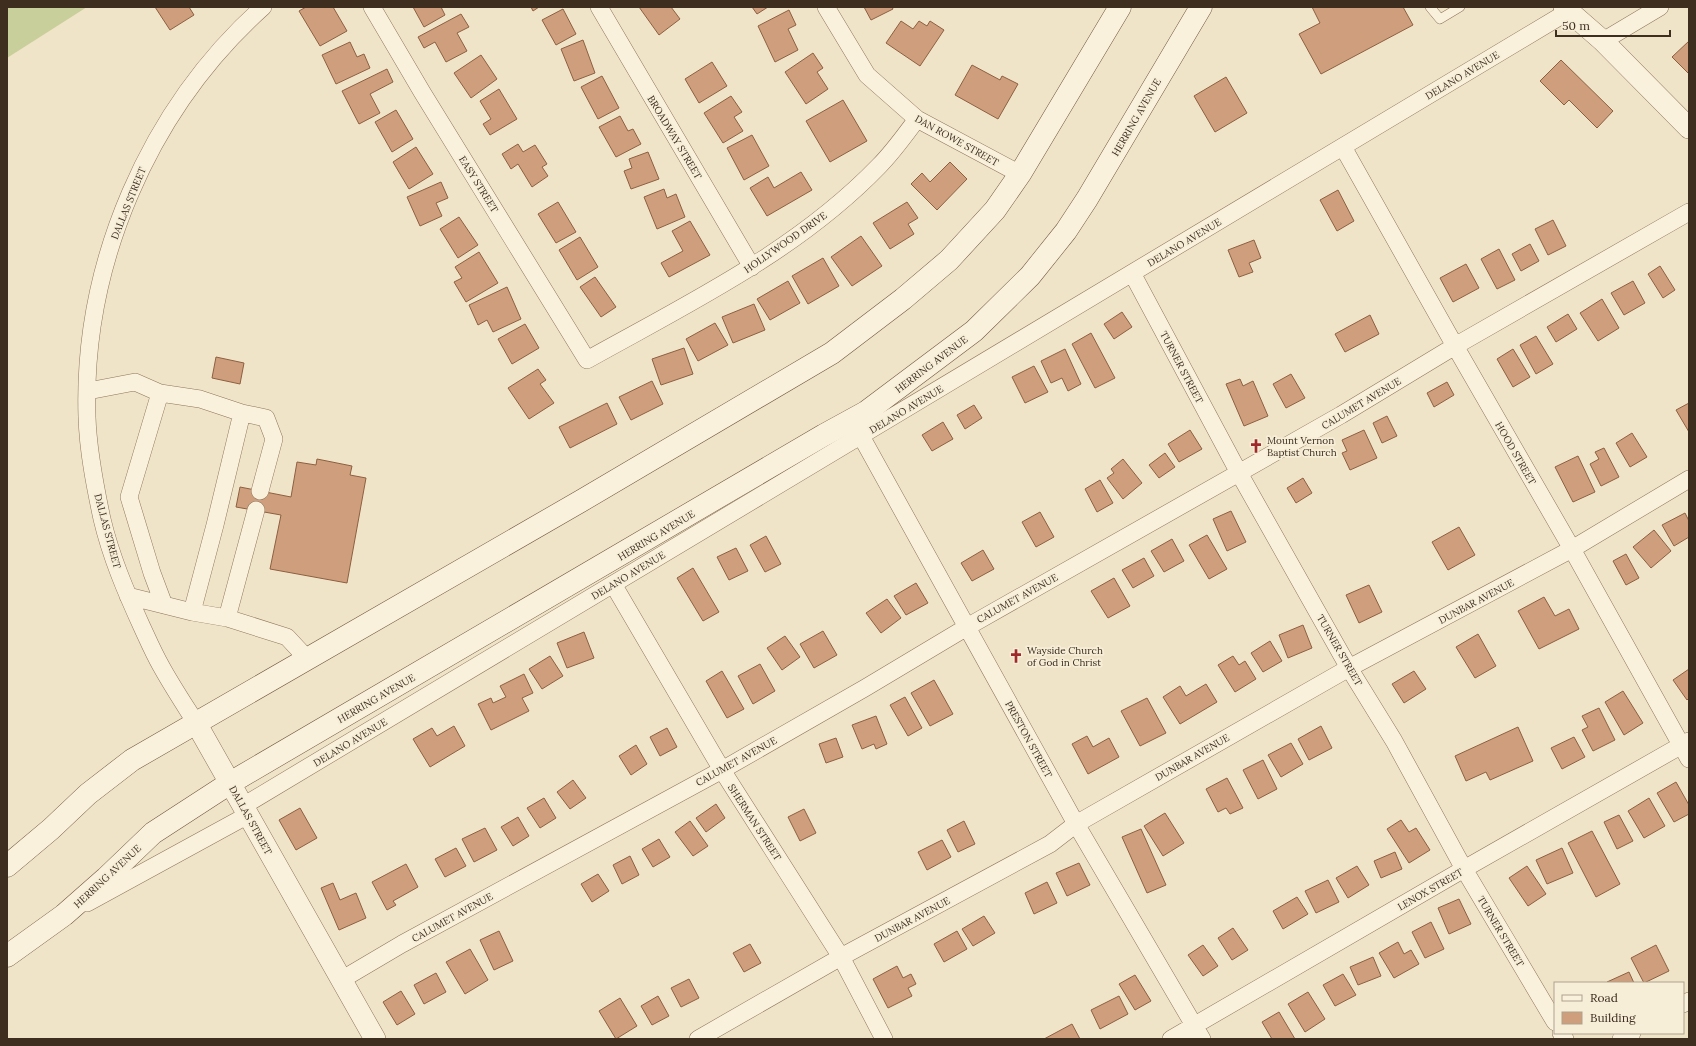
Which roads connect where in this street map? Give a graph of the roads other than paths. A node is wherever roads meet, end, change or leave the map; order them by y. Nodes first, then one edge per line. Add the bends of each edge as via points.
1 (263, 7) edge
2 (372, 7) edge
3 (599, 7) edge
4 (826, 7) edge
5 (1120, 7) edge
6 (1201, 7) edge
7 (1430, 7) edge
8 (1460, 7) edge
9 (1660, 7) edge
10 (1567, 9) edge
11 (1603, 41) junction
12 (917, 120) junction
13 (1689, 128) edge
14 (1343, 147) junction
15 (1020, 174) junction
16 (1689, 212) edge
17 (752, 267) junction
18 (1132, 273) junction
19 (1455, 346) junction
20 (588, 360) joint
21 (88, 391) junction
22 (160, 393) junction
23 (242, 413) junction
24 (861, 436) junction
25 (1239, 473) junction
26 (1689, 479) edge
27 (260, 491) dead end
28 (256, 510) dead end
29 (1572, 549) junction
30 (613, 584) junction
31 (128, 596) junction
32 (164, 605) junction
33 (192, 612) junction
34 (227, 618) junction
35 (966, 627) junction
36 (305, 661) junction
37 (1349, 668) junction
38 (196, 724) junction
39 (1686, 749) edge
40 (722, 770) junction
41 (230, 783) junction
42 (245, 810) junction
43 (1076, 824) junction
44 (7, 866) edge
45 (1464, 869) junction
46 (64, 915) junction
47 (7, 956) edge
48 (841, 957) junction
49 (341, 980) junction
50 (1554, 1020) edge
51 (1198, 1032) edge
52 (1630, 1034) edge
53 (375, 1039) edge
54 (698, 1039) edge
55 (884, 1039) edge
56 (1171, 1039) edge
57 (1621, 1039) edge

1 - 21 street, DALLAS STREET via 220,50 186,94 170,117 131,191 114,235 101,280 93,325
2 - 20 street, EASY STREET
3 - 17 street, BROADWAY STREET
4 - 12 street, DAN ROWE STREET via 867,75
5 - 15 main road
6 - 41 main road, HERRING AVENUE via 1066,231 1030,276 974,331 866,412
7 - 8 lane via 1440,19
9 - 11 street
10 - 11 street
10 - 14 street, DELANO AVENUE
11 - 13 street
12 - 15 street, DAN ROWE STREET
12 - 17 street, HOLLYWOOD DRIVE via 879,166 846,198
14 - 18 street, DELANO AVENUE
14 - 19 street, HOOD STREET
15 - 36 main road via 995,210 949,260 832,353
16 - 19 street, CALUMET AVENUE
17 - 20 street, HOLLYWOOD DRIVE
18 - 24 street, DELANO AVENUE
18 - 25 street, TURNER STREET
19 - 25 street, CALUMET AVENUE
19 - 29 street, HOOD STREET
21 - 22 street via 136,382
21 - 31 street, DALLAS STREET via 87,418 92,464 102,519
22 - 23 street via 200,399
22 - 32 street via 130,496
23 - 27 street via 266,418 274,439
23 - 33 street via 216,525
24 - 30 street, DELANO AVENUE
24 - 35 street, PRESTON STREET
25 - 35 street, CALUMET AVENUE
25 - 37 street, TURNER STREET
26 - 29 street, DUNBAR AVENUE
28 - 34 street
29 - 37 street, DUNBAR AVENUE
29 - 39 street, HOOD STREET
30 - 40 street, SHERMAN STREET
30 - 42 street, DELANO AVENUE
31 - 32 street
31 - 38 street, DALLAS STREET via 160,665
32 - 33 street
33 - 34 street
34 - 36 street via 287,637
35 - 40 street, CALUMET AVENUE
35 - 43 street, PRESTON STREET
36 - 38 main road
37 - 43 street, DUNBAR AVENUE
37 - 45 street, TURNER STREET via 1394,741
38 - 41 street, DALLAS STREET
38 - 44 main road via 132,760 88,794
39 - 45 street, LENOX STREET
40 - 48 street, SHERMAN STREET
40 - 49 street, CALUMET AVENUE via 402,944
41 - 42 street, DALLAS STREET
41 - 46 main road, HERRING AVENUE via 153,833
42 - 46 street, DELANO AVENUE
42 - 49 street, DALLAS STREET
43 - 48 street, DUNBAR AVENUE via 1050,844
43 - 51 street, PRESTON STREET
45 - 50 street, TURNER STREET
45 - 51 street, LENOX STREET
46 - 47 main road, HERRING AVENUE
48 - 54 street, DUNBAR AVENUE
48 - 55 street, SHERMAN STREET
49 - 53 street, DALLAS STREET
51 - 56 street, LENOX STREET
52 - 57 street

